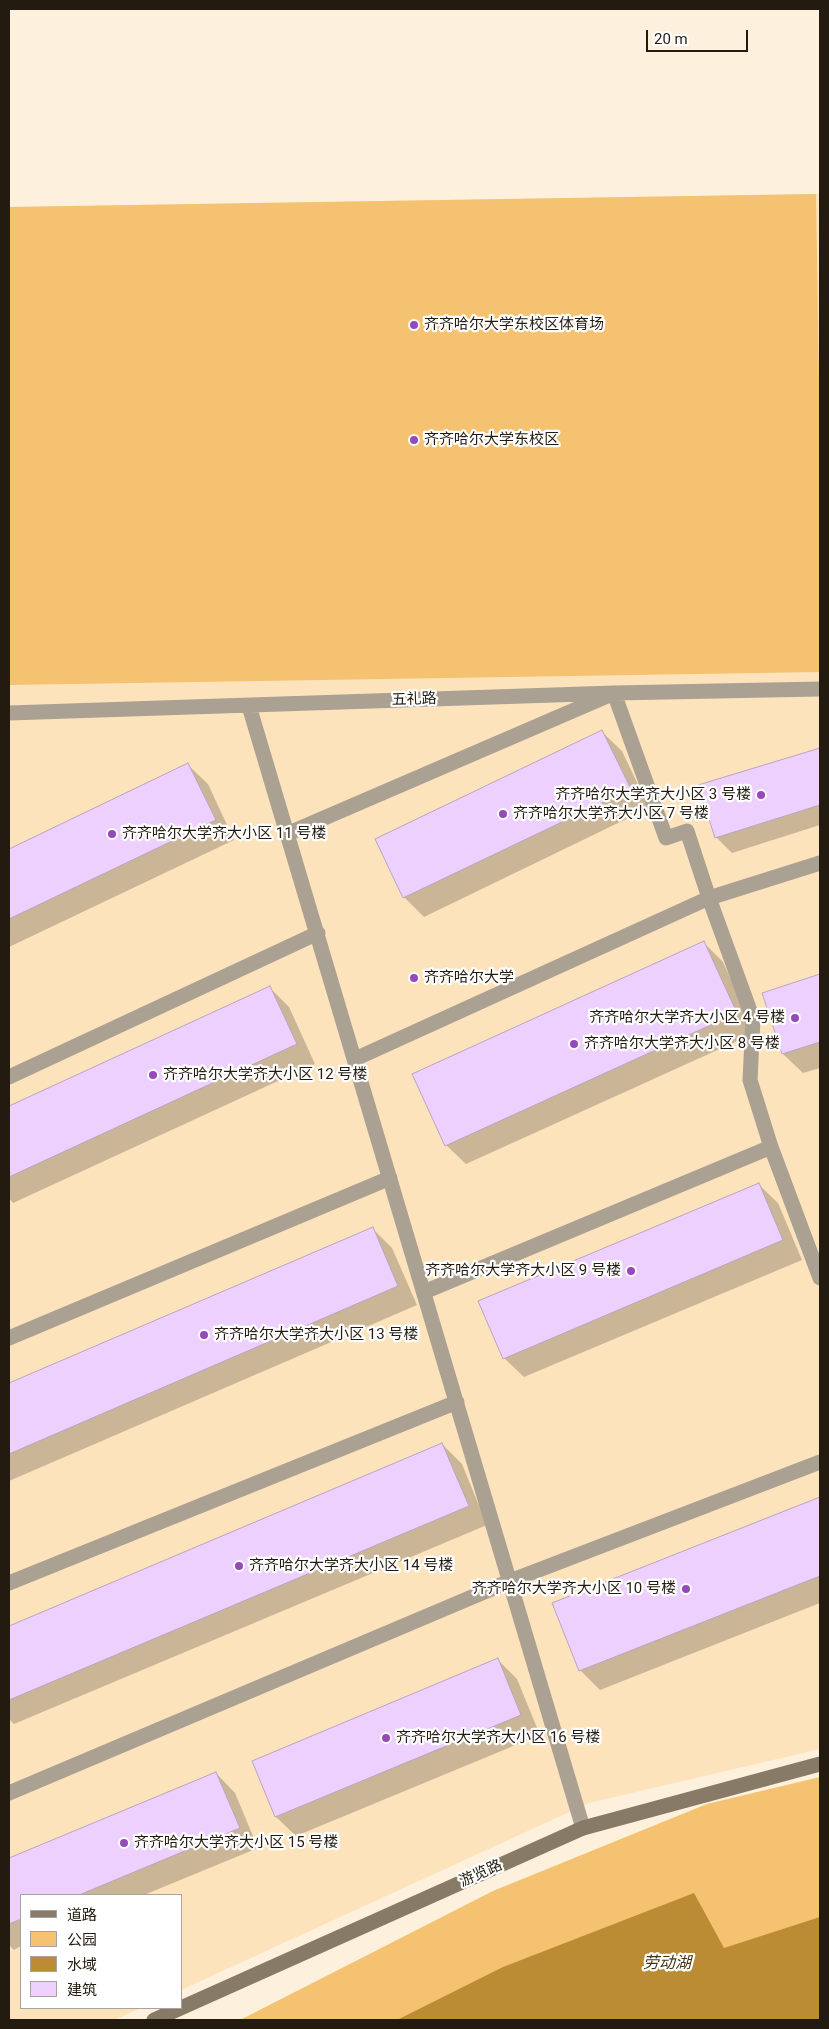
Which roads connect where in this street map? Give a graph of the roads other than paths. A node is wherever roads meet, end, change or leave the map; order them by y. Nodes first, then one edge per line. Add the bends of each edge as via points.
1 (820, 689) edge
2 (614, 693) junction
3 (249, 706) junction
4 (9, 713) edge
5 (287, 834) junction
6 (820, 863) edge
7 (708, 898) junction
8 (318, 933) junction
9 (355, 1060) junction
10 (9, 1077) edge
11 (770, 1147) junction
12 (390, 1178) junction
13 (820, 1278) edge
14 (424, 1292) junction
15 (9, 1338) edge
16 (457, 1402) junction
17 (820, 1462) edge
18 (510, 1581) junction
19 (9, 1583) edge
20 (820, 1764) edge
21 (9, 1793) edge
22 (584, 1828) junction
23 (182, 2007) edge
24 (179, 2009) edge
25 (154, 2020) edge

1 - 2 street, 五礼路
2 - 3 street, 五礼路
2 - 5 street
2 - 7 street via 666,838 687,831
3 - 4 street, 五礼路
3 - 5 street
5 - 8 street
6 - 7 street
7 - 9 street
7 - 11 street via 753,1019 750,1080
8 - 9 street
8 - 10 street
9 - 12 street
11 - 13 street
11 - 14 street
12 - 14 street
12 - 15 street
14 - 16 street
16 - 18 street
16 - 19 street
17 - 18 street
18 - 21 street
18 - 22 street
20 - 22 street, 游览路
22 - 23 street, 游览路
24 - 25 street, 游览路

